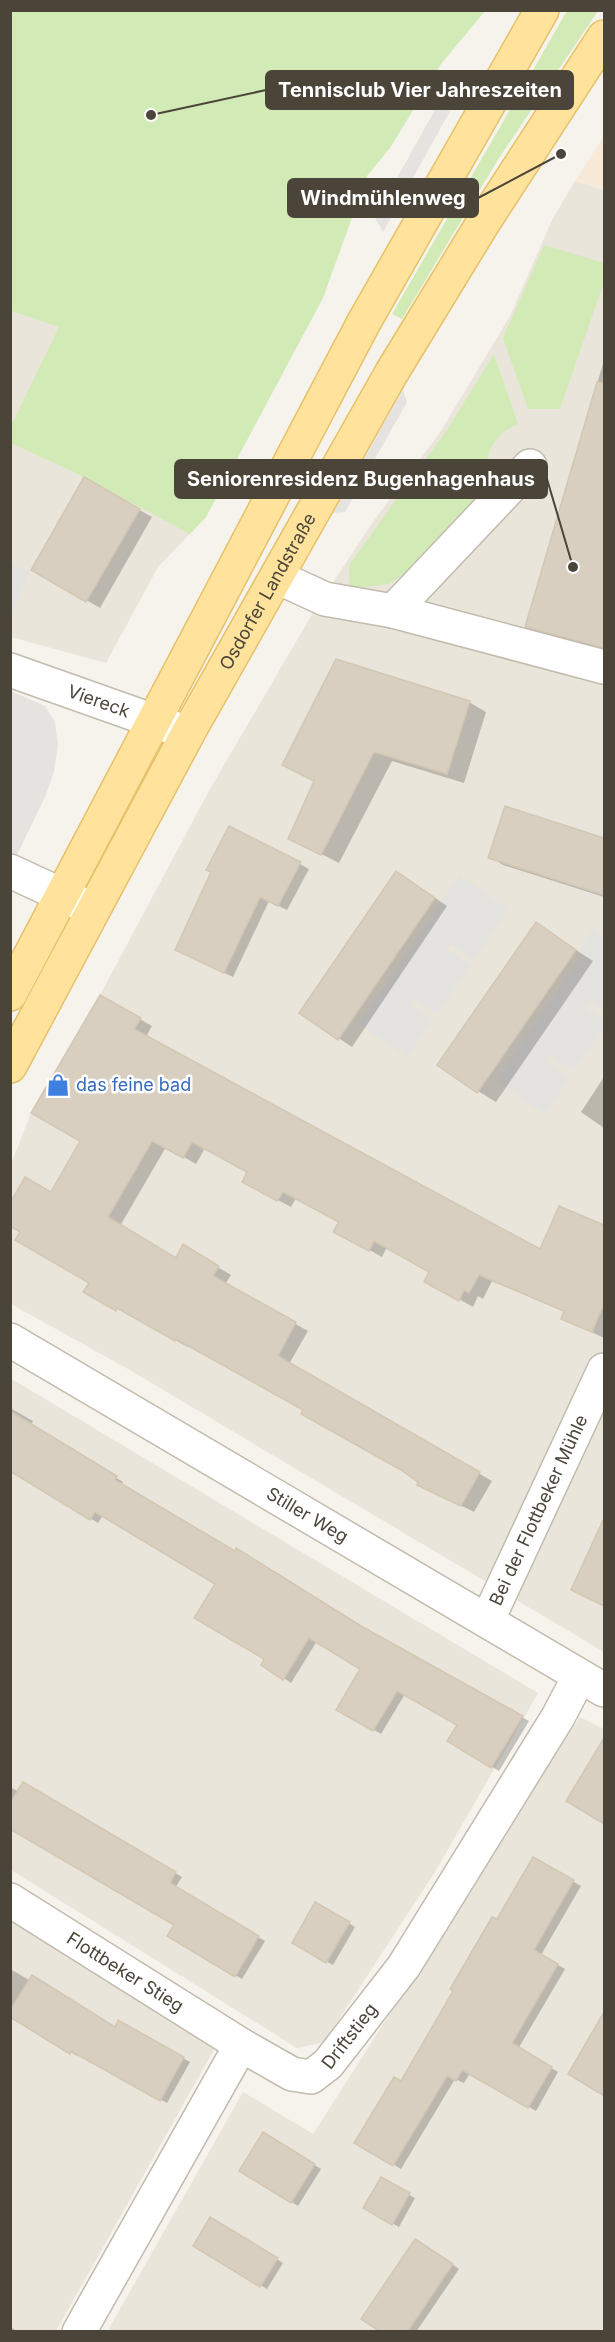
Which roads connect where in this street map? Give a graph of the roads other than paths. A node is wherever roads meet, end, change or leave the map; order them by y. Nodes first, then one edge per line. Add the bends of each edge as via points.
1 (542, 10) edge
2 (604, 37) edge
3 (530, 466) dead end
4 (277, 577) junction
5 (393, 611) junction
6 (604, 667) edge
7 (10, 670) edge
8 (154, 720) junction
9 (188, 733) junction
10 (10, 871) edge
11 (62, 895) junction
12 (92, 909) junction
13 (10, 994) edge
14 (10, 1066) edge
15 (10, 1340) edge
16 (604, 1370) edge
17 (488, 1619) junction
18 (592, 1683) edge
19 (10, 1900) edge
20 (241, 2044) junction
21 (79, 2331) edge

1 - 8 main road via 364,322
2 - 4 main road, Osdorfer Landstraße via 408,345
3 - 5 street
4 - 5 street via 325,599
4 - 9 main road, Osdorfer Landstraße
5 - 6 street
7 - 8 street, Viereck
8 - 9 street, Viereck
8 - 11 main road
9 - 12 main road, Osdorfer Landstraße
10 - 11 street
11 - 12 street
11 - 13 main road
12 - 14 main road, Osdorfer Landstraße
15 - 17 street, Stiller Weg
16 - 17 street, Bei der Flottbeker Mühle
17 - 18 street, Stiller Weg
18 - 20 street, Driftstieg via 558,1717 404,1966 328,2064 311,2077 292,2074
19 - 20 street, Flottbeker Stieg
20 - 21 street

